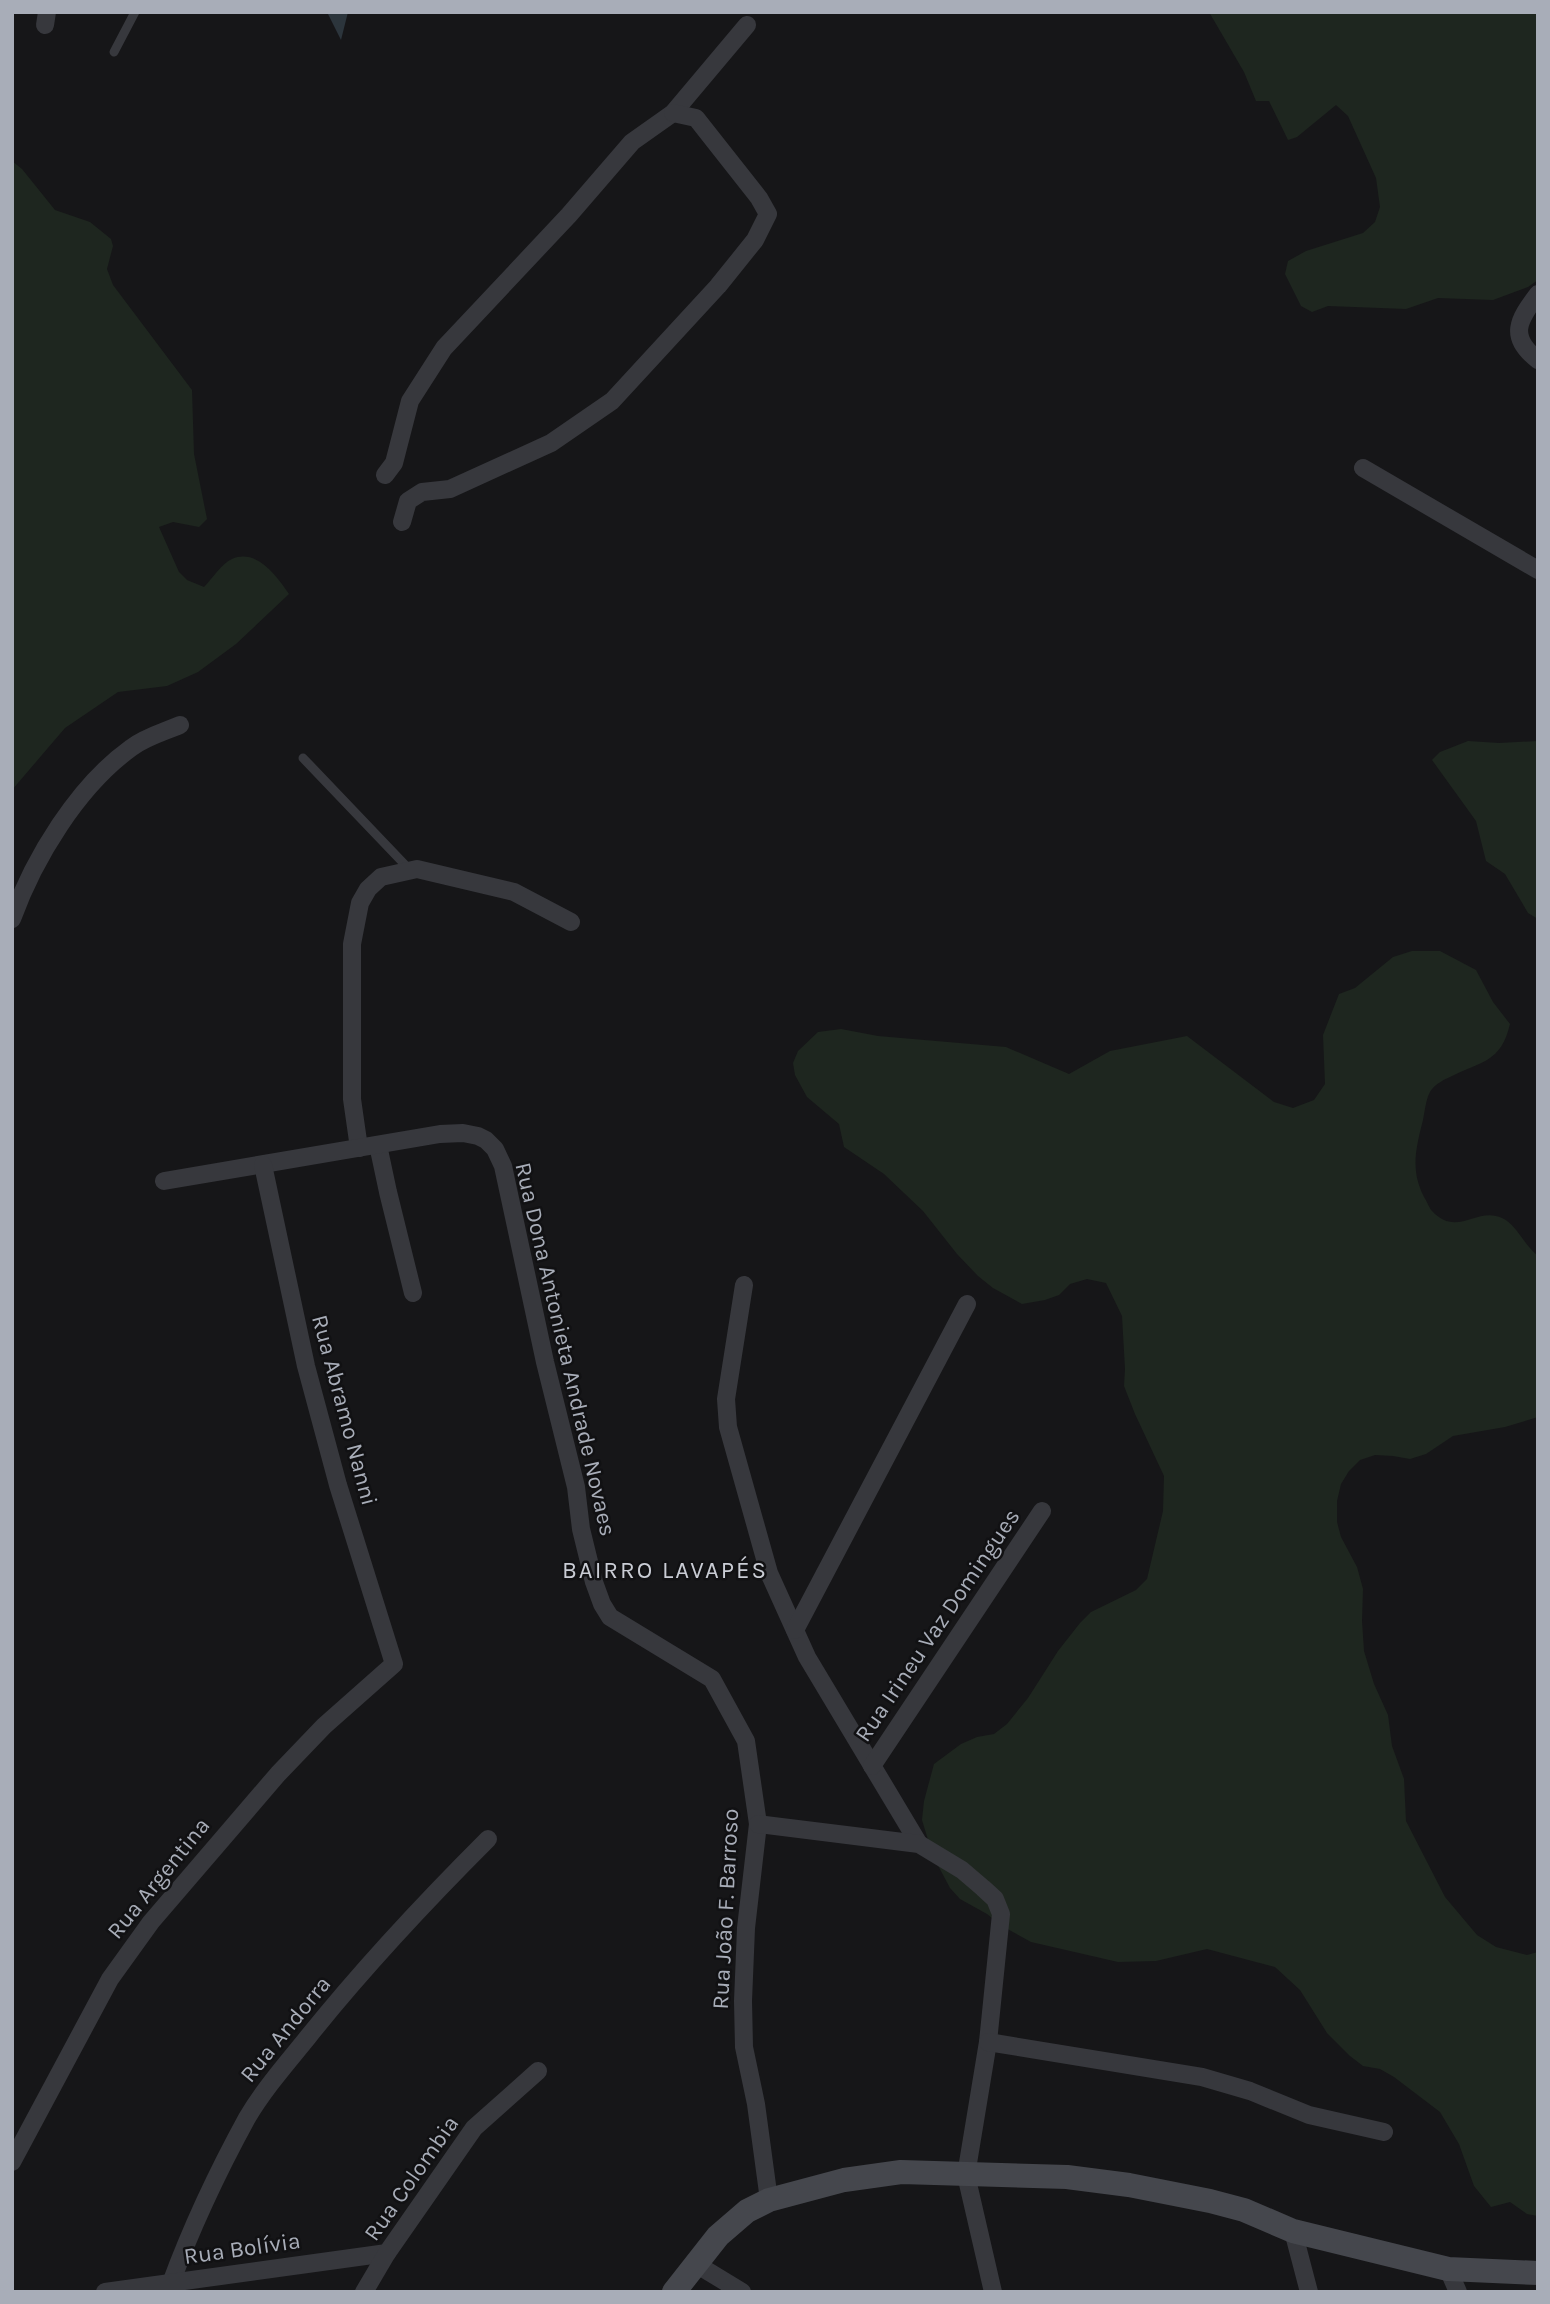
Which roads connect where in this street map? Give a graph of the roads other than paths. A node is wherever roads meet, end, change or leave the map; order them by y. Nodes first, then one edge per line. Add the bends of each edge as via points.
1 (135, 12) edge
2 (747, 25) dead end
3 (114, 52) dead end
4 (673, 113) junction
5 (1538, 294) edge
6 (1538, 360) edge
7 (1363, 468) dead end
8 (385, 475) dead end
9 (402, 522) dead end
10 (1538, 570) edge
11 (180, 725) dead end
12 (303, 758) dead end
13 (410, 870) junction
14 (12, 919) edge
15 (571, 922) dead end
16 (378, 1145) junction
17 (359, 1148) junction
18 (263, 1165) junction
19 (164, 1181) dead end
20 (744, 1285) dead end
21 (413, 1293) dead end
22 (967, 1304) dead end
23 (1042, 1511) dead end
24 (602, 1604) joint
25 (795, 1630) junction
26 (394, 1664) joint
27 (872, 1766) junction
28 (758, 1824) junction
29 (488, 1839) dead end
30 (919, 1844) junction
31 (988, 2042) junction
32 (538, 2071) dead end
33 (1384, 2132) dead end
34 (12, 2162) edge
35 (966, 2175) junction
36 (769, 2200) junction
37 (1293, 2231) junction
38 (387, 2253) junction
39 (696, 2264) junction
40 (1448, 2269) junction
41 (1538, 2273) edge
42 (171, 2283) junction
43 (105, 2292) edge
44 (364, 2292) edge
45 (674, 2292) edge
46 (742, 2292) edge
47 (993, 2292) edge
48 (1309, 2292) edge
49 (1458, 2292) edge

1 - 3 lane
2 - 4 street
4 - 8 street via 632,142 444,348 410,401 394,463
4 - 9 street via 696,118 759,198 768,214 755,240 612,401 551,443 450,489 422,492 408,501
5 - 6 street via 1519,326 1519,340
7 - 10 street
11 - 14 street via 134,745 105,768 55,835
12 - 13 lane
13 - 15 street via 514,892
13 - 17 street via 381,877 368,889 356,919 351,1030 352,1099
16 - 17 street, Rua Dona Antonieta Andrade Novaes
16 - 21 street
16 - 24 street, Rua Dona Antonieta Andrade Novaes via 463,1133 486,1140 495,1149 516,1217 576,1487 581,1530
17 - 18 street, Rua Dona Antonieta Andrade Novaes
18 - 19 street, Rua Dona Antonieta Andrade Novaes
18 - 26 street, Rua Abramo Nanni via 309,1377
20 - 25 street via 726,1399 728,1427 769,1573
22 - 25 street
23 - 27 street, Rua Irineu Vaz Domingues
24 - 28 street, Rua João F. Barroso via 610,1617 626,1628 712,1679 746,1741
25 - 27 street
26 - 34 street, Rua Argentina via 278,1774 152,1922 110,1979
27 - 30 street
28 - 30 street
28 - 36 street, Rua João F. Barroso via 746,1928 744,2047
29 - 42 street, Rua Andorra via 399,1931 265,2091 202,2205
30 - 31 street via 962,1870 995,1899 1002,1914
31 - 33 street via 1202,2077 1309,2115
31 - 35 street
32 - 38 street, Rua Colombia via 474,2128
35 - 36 main road via 901,2172 844,2179
35 - 37 main road via 1067,2177 1188,2195 1244,2210
35 - 47 street
36 - 39 main road via 747,2211 718,2236
37 - 40 main road
37 - 48 street
38 - 42 street, Rua Bolívia
38 - 44 street, Rua Colombia
39 - 45 main road
39 - 46 street
40 - 41 main road
40 - 49 street
42 - 43 street, Rua Bolívia

